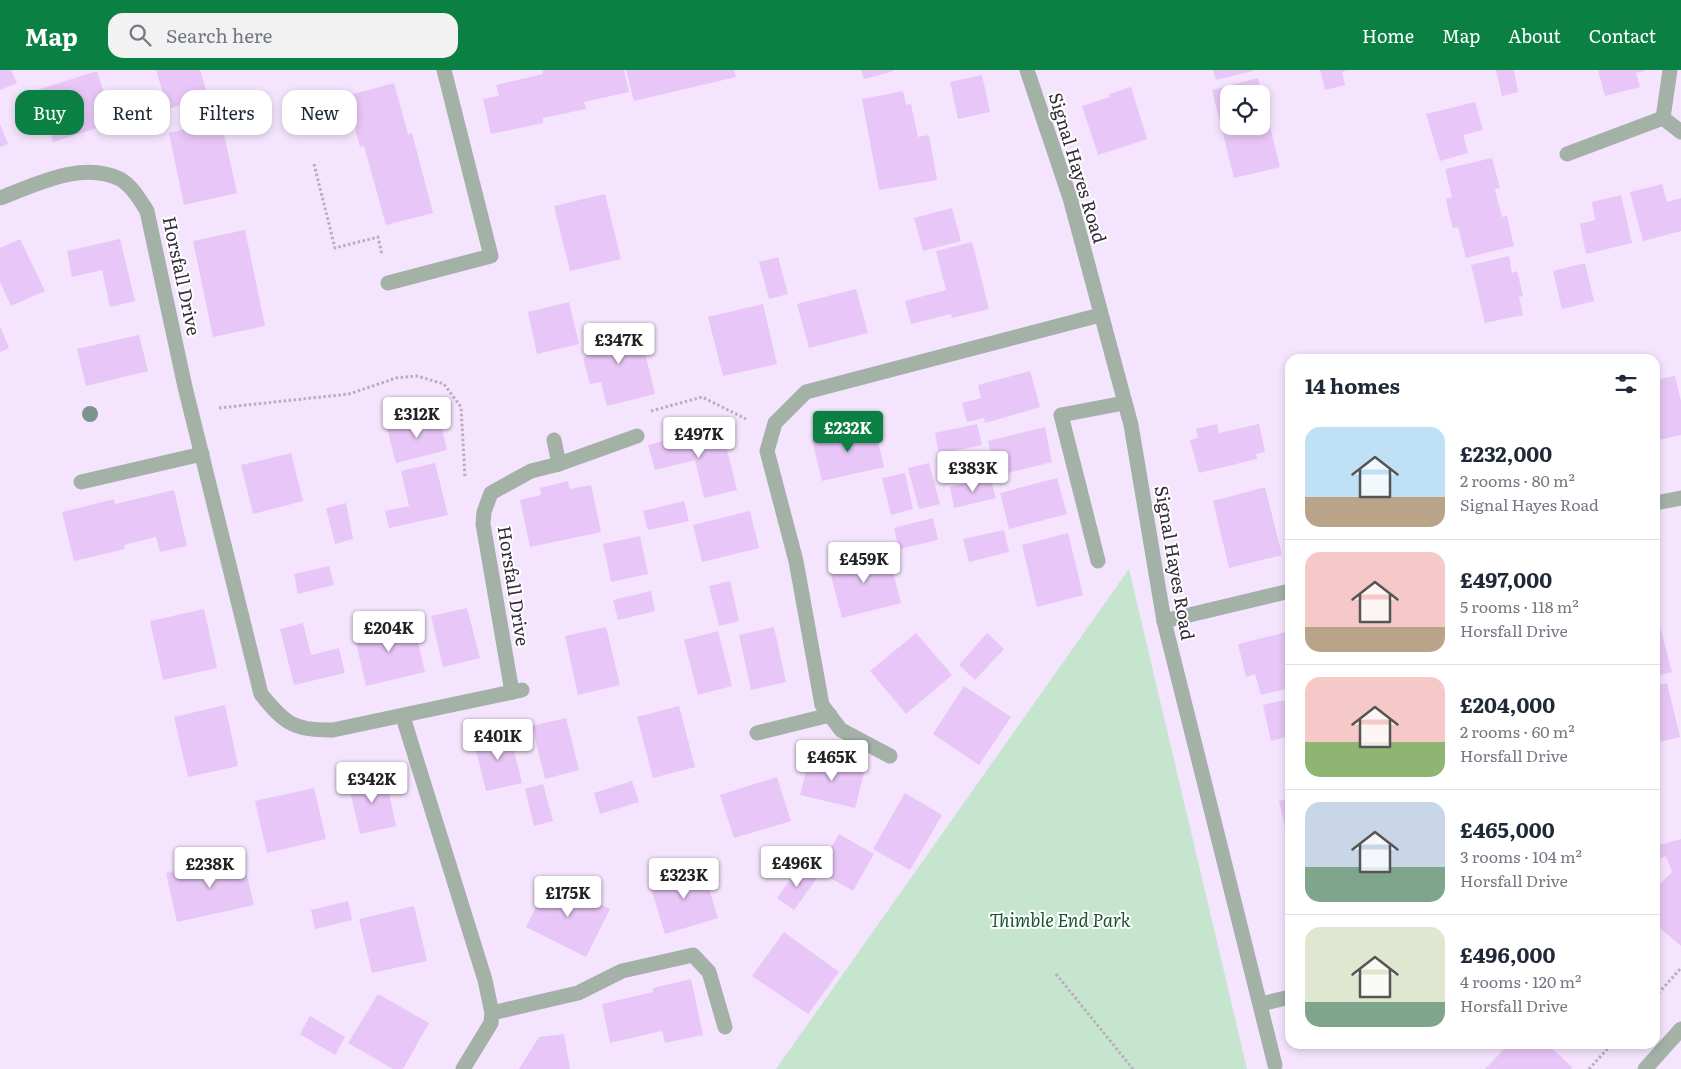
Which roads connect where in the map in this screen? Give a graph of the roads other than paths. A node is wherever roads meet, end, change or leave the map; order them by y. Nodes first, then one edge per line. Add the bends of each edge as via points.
1 (444, 70) edge
2 (1027, 70) edge
3 (1670, 70) edge
4 (1663, 118) junction
5 (1681, 132) edge
6 (1567, 154) dead end
7 (0, 198) edge
8 (388, 283) road end
9 (1100, 315) junction
10 (1124, 403) junction
11 (637, 436) dead end
12 (554, 440) dead end
13 (202, 454) junction
14 (559, 464) junction
15 (81, 482) dead end
16 (1660, 503) edge
17 (1680, 504) edge
18 (1098, 560) dead end
19 (1285, 591) edge
20 (1164, 622) junction
21 (830, 715) junction
22 (403, 717) junction
23 (757, 733) dead end
24 (890, 756) dead end
25 (1285, 998) edge
26 (1262, 1004) junction
27 (492, 1013) junction
28 (725, 1027) dead end
29 (1681, 1029) edge
30 (1275, 1065) dead end
31 (463, 1069) edge
32 (1646, 1069) edge

1 - 8 street via 491,256
2 - 9 street, Signal Hayes Road via 1070,198
3 - 4 street
4 - 5 street
4 - 6 street
7 - 13 street, Horsfall Drive via 58,176 82,173 121,180 134,192 147,212
9 - 10 street, Signal Hayes Road
9 - 21 street via 806,392 775,423 767,451 796,561 822,706
10 - 18 street via 1062,415
10 - 20 street, Signal Hayes Road via 1131,425
11 - 14 street, Horsfall Drive
12 - 14 street
13 - 15 street
13 - 22 street, Horsfall Drive via 261,694 280,717 315,731
14 - 22 street, Horsfall Drive via 531,471 491,492 484,512 483,524 517,691
16 - 17 street
19 - 20 street
20 - 26 street, Signal Hayes Road
21 - 23 street
21 - 24 street via 841,730
22 - 27 street
25 - 26 street
26 - 30 street, Signal Hayes Road
27 - 28 street via 578,993 622,971 693,955 709,972
27 - 31 street via 491,1023
29 - 32 street

